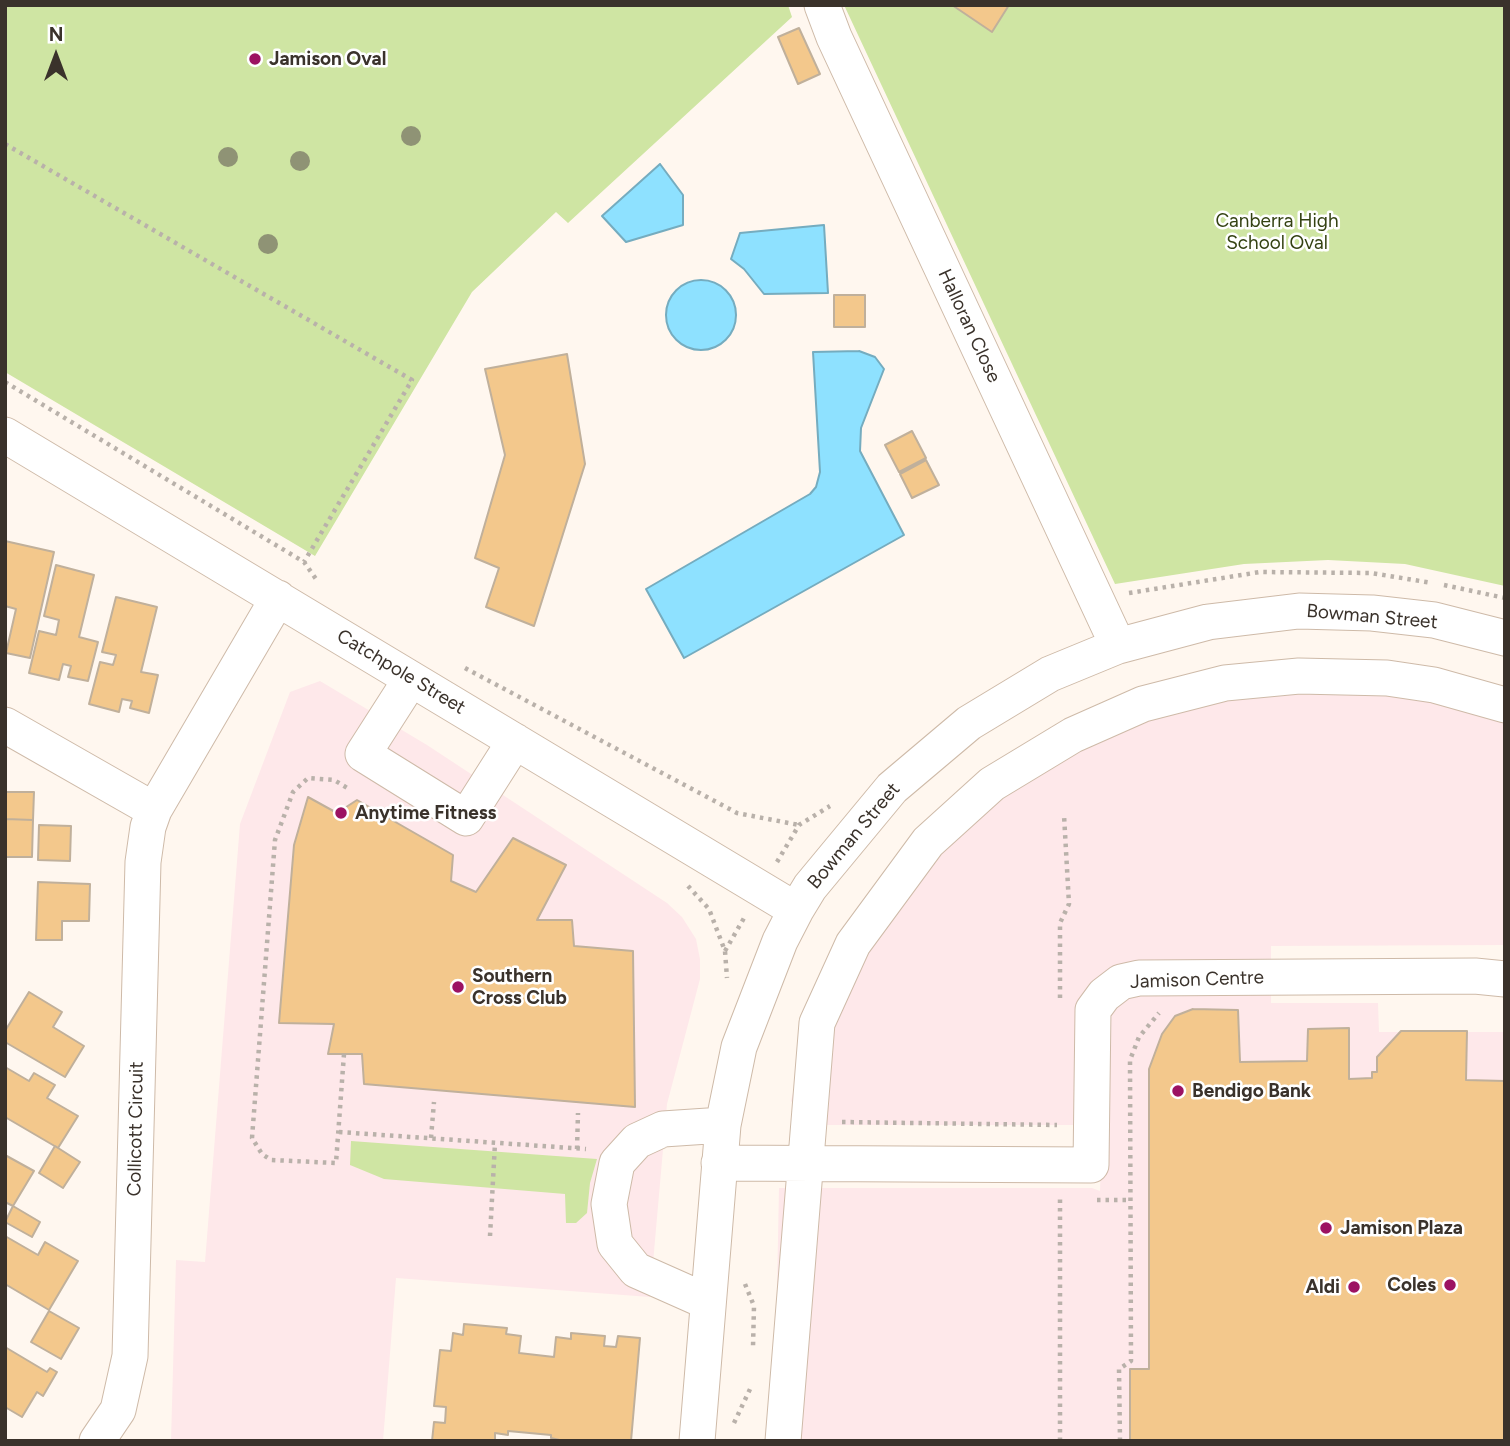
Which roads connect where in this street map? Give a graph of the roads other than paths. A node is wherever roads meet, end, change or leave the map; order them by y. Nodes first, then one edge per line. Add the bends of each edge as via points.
1 (822, 5) edge
2 (5, 435) edge
3 (278, 598) junction
4 (1505, 638) edge
5 (1118, 646) junction
6 (411, 679) junction
7 (1505, 705) edge
8 (5, 725) edge
9 (515, 741) junction
10 (154, 810) junction
11 (796, 911) junction
12 (1505, 979) edge
13 (723, 1125) junction
14 (719, 1163) junction
15 (806, 1164) junction
16 (708, 1302) junction
17 (713, 1437) edge
18 (97, 1441) edge
19 (783, 1441) edge

1 - 5 street, Halloran Close
2 - 3 street, Catchpole Street
3 - 6 street, Catchpole Street
3 - 10 street, Collicott Circuit
4 - 5 street, Bowman Street via 1434,620 1299,611 1208,622
5 - 11 street, Bowman Street via 1050,674 969,723 892,788 810,887
6 - 9 street, Catchpole Street
6 - 9 street via 363,754 466,818
7 - 15 street via 1447,688 1387,678 1299,676 1226,683 1143,705 1073,735 992,784 928,842 853,944 817,1023
8 - 10 street
9 - 11 street, Catchpole Street
10 - 18 street, Collicott Circuit via 143,862 130,1356 118,1410
11 - 13 street, Bowman Street via 739,1047
12 - 15 street, Jamison Centre via 1139,978 1121,982 1093,1010 1091,1165
13 - 14 street, Bowman Street
13 - 16 street via 663,1129 637,1141 617,1163 609,1204 615,1244 636,1270
14 - 15 street, Jamison Centre
14 - 16 street, Bowman Street
15 - 19 street
16 - 17 street, Bowman Street

